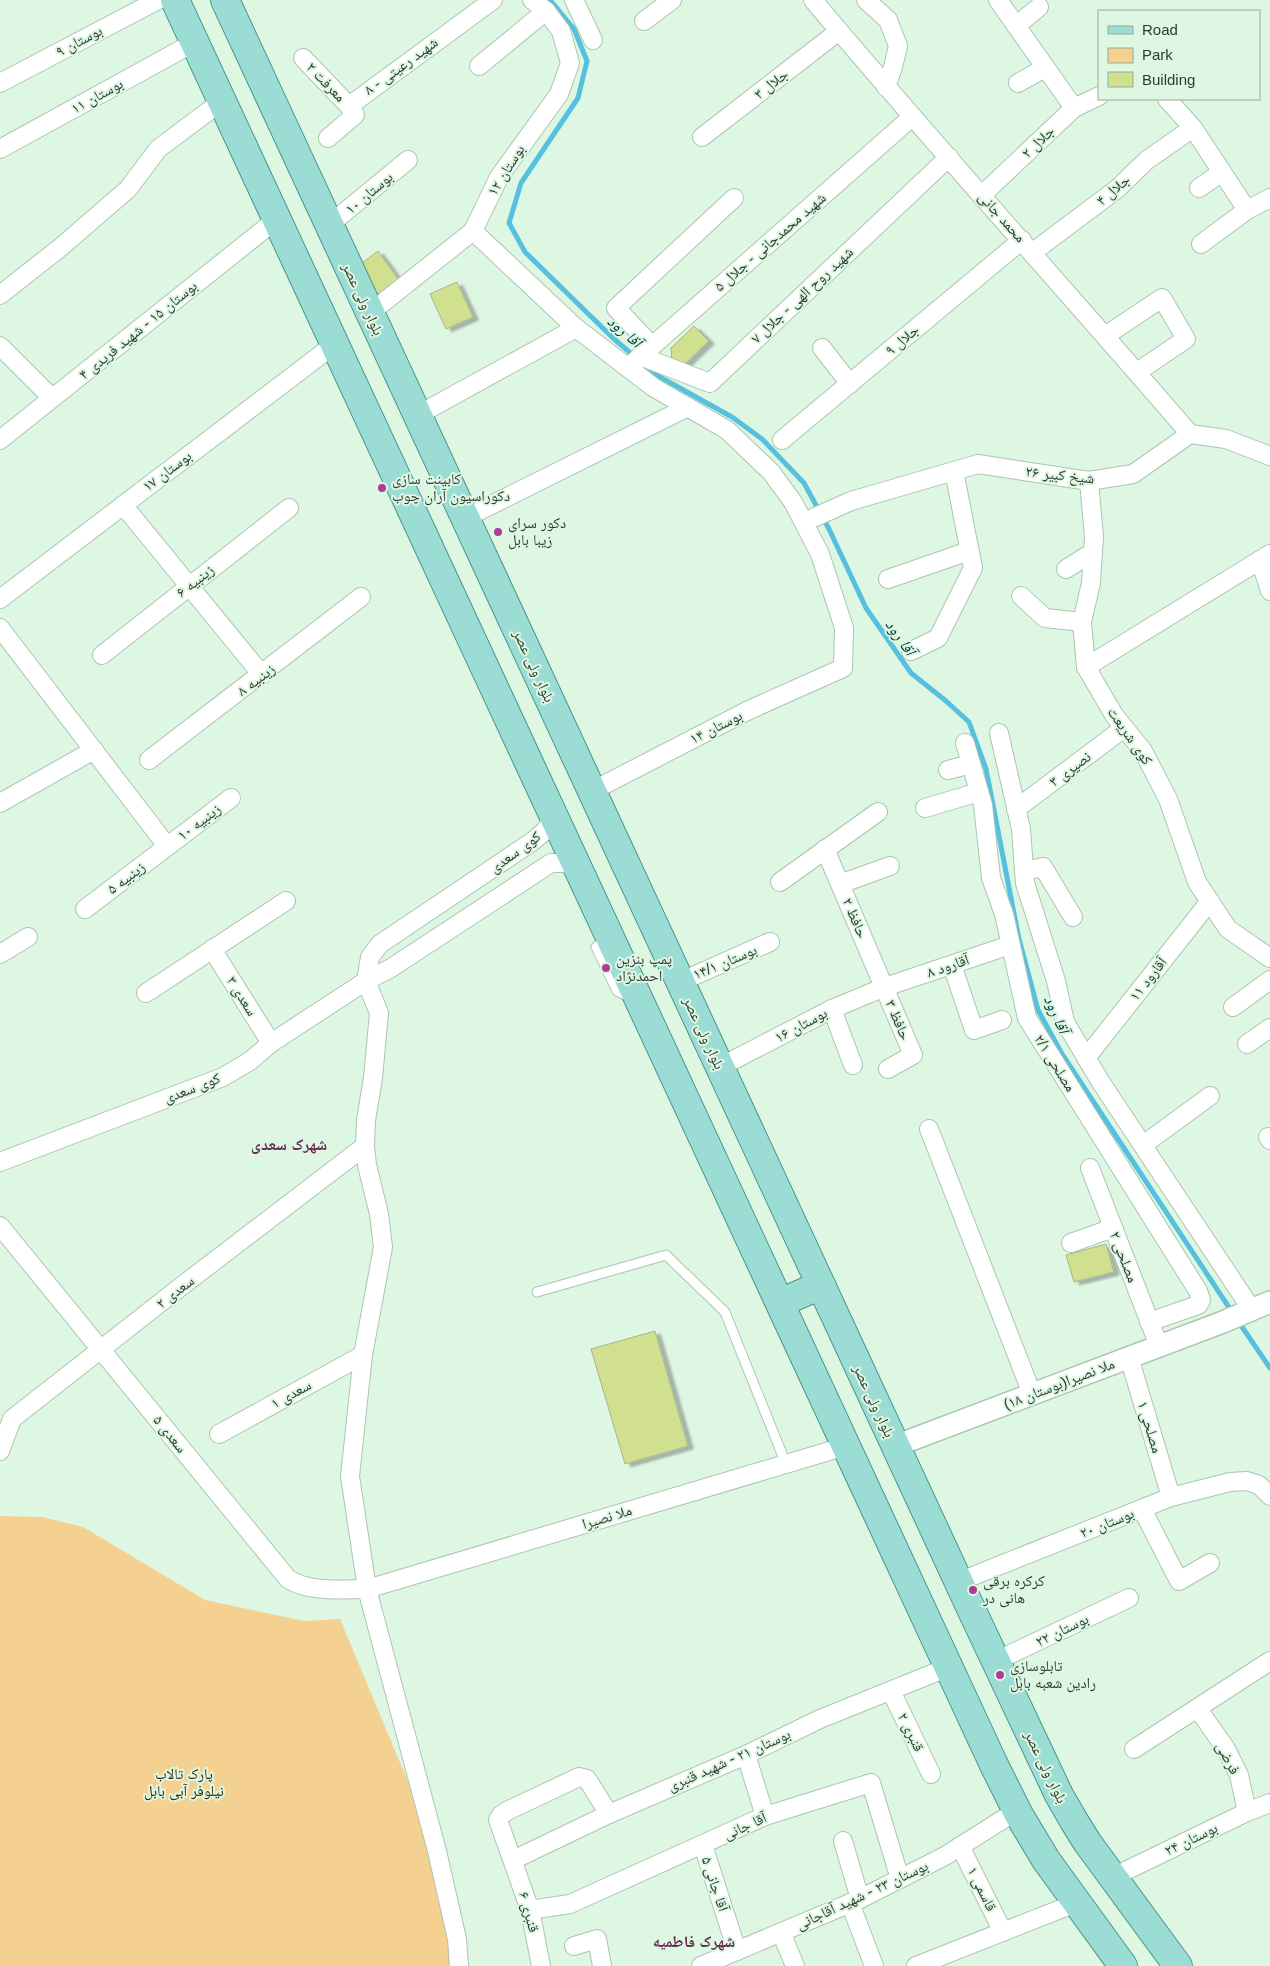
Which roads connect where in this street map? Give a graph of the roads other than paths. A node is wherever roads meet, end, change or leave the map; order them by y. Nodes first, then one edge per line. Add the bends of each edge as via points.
1 (158, 0) edge
2 (175, 0) edge
3 (225, 0) edge
4 (493, 0) edge
5 (532, 0) edge
6 (574, 0) edge
7 (672, 0) edge
8 (813, 0) edge
9 (866, 0) edge
10 (998, 0) edge
11 (1039, 7) dead end
12 (546, 11) junction
13 (644, 21) dead end
14 (1016, 26) junction
15 (839, 31) junction
16 (593, 40) dead end
17 (195, 42) junction
18 (303, 58) dead end
19 (479, 66) dead end
20 (1044, 68) junction
21 (0, 83) edge
22 (1018, 83) dead end
23 (886, 87) junction
24 (1098, 96) edge
25 (1170, 100) edge
26 (222, 101) junction
27 (349, 106) junction
28 (1074, 108) junction
29 (912, 116) junction
30 (1193, 128) junction
31 (702, 137) dead end
32 (328, 138) dead end
33 (0, 149) edge
34 (949, 157) junction
35 (408, 160) dead end
36 (1222, 172) junction
37 (1199, 188) dead end
38 (982, 195) junction
39 (734, 198) dead end
40 (1270, 198) edge
41 (1247, 210) junction
42 (277, 219) junction
43 (329, 225) junction
44 (473, 231) junction
45 (1201, 244) dead end
46 (1028, 246) junction
47 (0, 295) edge
48 (370, 313) junction
49 (576, 328) junction
50 (1105, 336) junction
51 (335, 344) junction
52 (0, 346) edge
53 (822, 348) dead end
54 (640, 357) junction
55 (1137, 372) junction
56 (850, 384) junction
57 (52, 398) junction
58 (688, 408) junction
59 (418, 415) junction
60 (1190, 434) junction
61 (0, 440) edge
62 (782, 440) dead end
63 (1270, 456) edge
64 (954, 470) junction
65 (1089, 481) junction
66 (123, 505) junction
67 (289, 508) dead end
68 (465, 518) junction
69 (804, 522) junction
70 (970, 551) junction
71 (1093, 552) junction
72 (1265, 557) edge
73 (1066, 569) dead end
74 (888, 579) dead end
75 (189, 587) junction
76 (1270, 591) edge
77 (1021, 596) dead end
78 (361, 598) dead end
79 (0, 599) edge
80 (1082, 622) junction
81 (0, 628) edge
82 (911, 652) dead end
83 (102, 655) dead end
84 (1086, 667) junction
85 (262, 675) junction
86 (1124, 728) junction
87 (999, 733) dead end
88 (965, 743) dead end
89 (94, 750) junction
90 (150, 760) dead end
91 (971, 764) junction
92 (948, 770) dead end
93 (592, 791) junction
94 (979, 792) junction
95 (231, 798) dead end
96 (0, 803) edge
97 (925, 808) dead end
98 (1016, 810) junction
99 (878, 812) dead end
100 (554, 816) junction
101 (167, 846) junction
102 (825, 849) junction
103 (890, 866) dead end
104 (578, 869) junction
105 (1024, 871) junction
106 (780, 882) dead end
107 (840, 884) junction
108 (286, 901) dead end
109 (1210, 901) junction
110 (85, 910) dead end
111 (1073, 917) dead end
112 (28, 937) dead end
113 (770, 942) dead end
114 (1010, 944) junction
115 (212, 949) junction
116 (0, 954) edge
117 (1270, 958) edge
118 (952, 965) junction
119 (1270, 980) edge
120 (366, 981) junction
121 (680, 982) junction
122 (885, 987) junction
123 (146, 993) dead end
124 (832, 1008) junction
125 (1233, 1008) dead end
126 (1002, 1020) dead end
127 (1270, 1028) edge
128 (271, 1043) junction
129 (1246, 1044) dead end
130 (1086, 1058) junction
131 (853, 1065) dead end
132 (720, 1067) junction
133 (888, 1069) dead end
134 (1210, 1096) dead end
135 (929, 1129) dead end
136 (1143, 1145) junction
137 (365, 1146) junction
138 (0, 1162) edge
139 (1090, 1168) dead end
140 (0, 1226) edge
141 (1113, 1228) junction
142 (1071, 1243) dead end
143 (821, 1285) junction
144 (536, 1292) dead end
145 (780, 1303) junction
146 (1246, 1312) edge
147 (1149, 1322) junction
148 (1159, 1346) junction
149 (101, 1350) junction
150 (363, 1355) junction
151 (1129, 1358) junction
152 (1032, 1394) junction
153 (219, 1434) dead end
154 (846, 1446) junction
155 (895, 1446) junction
156 (0, 1451) edge
157 (786, 1464) junction
158 (1265, 1490) edge
159 (1171, 1497) junction
160 (1142, 1509) junction
161 (1210, 1563) dead end
162 (958, 1582) junction
163 (368, 1588) junction
164 (1129, 1598) dead end
165 (996, 1662) junction
166 (1270, 1662) edge
167 (948, 1667) junction
168 (891, 1691) junction
169 (1198, 1709) junction
170 (1134, 1749) dead end
171 (746, 1755) junction
172 (931, 1774) dead end
173 (1270, 1803) edge
174 (1016, 1811) junction
175 (1246, 1812) junction
176 (608, 1814) junction
177 (765, 1816) junction
178 (843, 1841) dead end
179 (703, 1845) junction
180 (960, 1846) junction
181 (513, 1860) junction
182 (1113, 1877) junction
183 (900, 1879) junction
184 (855, 1901) junction
185 (1076, 1903) junction
186 (530, 1910) junction
187 (781, 1932) junction
188 (1003, 1932) junction
189 (574, 1946) dead end
190 (737, 1951) junction
191 (459, 1966) edge
192 (541, 1966) edge
193 (602, 1966) edge
194 (700, 1966) edge
195 (795, 1966) edge
196 (874, 1966) edge
197 (916, 1966) edge
198 (1123, 1966) edge
199 (1178, 1966) edge

1 - 21 street, بوستان ۹
2 - 17 main road
3 - 43 main road, بلوار ولی عصر
4 - 27 street, شهید رعیتی - ۸
5 - 12 street, بوستان ۱۲
6 - 16 street
7 - 13 street
8 - 15 street, محمد جانی
9 - 23 street via 888,20 898,46
10 - 14 street
11 - 14 street
12 - 19 street
12 - 44 street, بوستان ۱۲ via 561,31 570,63 559,94 499,176
14 - 20 street
15 - 23 street, محمد جانی
15 - 31 street, جلال ۳
17 - 26 main road
17 - 33 street, بوستان ۱۱
18 - 27 street, معرفت ۲
20 - 22 street
20 - 28 street
23 - 29 street, محمد جانی
24 - 28 street, جلال ۲
25 - 30 street
26 - 42 main road
26 - 47 street via 158,149 128,189 62,247
27 - 32 street, شهید رعیتی - ۸ via 356,115
28 - 38 street, جلال ۲
29 - 34 street, محمد جانی
29 - 54 street, شهید محمدجانی - جلال ۵
30 - 36 street
30 - 46 street, جلال ۴ via 1147,160 1117,189
34 - 38 street, محمد جانی
34 - 54 street, شهید روح الهی - جلال ۷ via 710,383
35 - 43 street, بوستان ۱۰
36 - 37 street
36 - 41 street
38 - 46 street, محمد جانی
39 - 54 street via 616,308
40 - 41 street
41 - 45 street
42 - 51 main road
42 - 57 street, بوستان ۱۵ - شهید فریدی ۴
43 - 48 main road, بلوار ولی عصر
44 - 48 street, بوستان ۱۲
44 - 49 street
46 - 50 street, محمد جانی
46 - 56 street, جلال ۹
48 - 59 main road, بلوار ولی عصر
49 - 54 street
49 - 59 street
50 - 55 street, محمد جانی
50 - 55 street via 1162,298 1186,339
51 - 66 street, بوستان ۱۷
51 - 100 main road
52 - 57 street
53 - 56 street
54 - 58 street via 653,387
55 - 60 street, محمد جانی
56 - 62 street, جلال ۹
57 - 61 street, بوستان ۱۵ - شهید فریدی ۴
58 - 68 street
58 - 69 street via 727,430 771,472
59 - 68 main road, بلوار ولی عصر
60 - 63 street via 1226,439
60 - 65 street, شیخ کبیر ۲۶ via 1133,474
64 - 65 street, شیخ کبیر ۲۶ via 978,464
64 - 69 street, شیخ کبیر ۲۶ via 851,501
64 - 70 street
65 - 71 street, کوی شریعت
66 - 75 street
66 - 79 street, بوستان ۱۷
67 - 75 street, زینبیه ۶
68 - 93 main road, بلوار ولی عصر
69 - 93 street, بوستان ۱۴ via 820,554 844,628 843,668 749,710
70 - 74 street
70 - 82 street via 973,568 938,638
71 - 73 street
71 - 80 street, کوی شریعت via 1091,583
72 - 76 street
72 - 84 street
75 - 83 street, زینبیه ۶
75 - 85 street
77 - 80 street via 1045,618
78 - 85 street, زینبیه ۸
80 - 84 street, کوی شریعت
81 - 89 street
84 - 86 street, کوی شریعت
85 - 90 street, زینبیه ۸
86 - 98 street, نصیری ۳
86 - 109 street, کوی شریعت via 1143,751 1168,799 1197,882
87 - 98 street
88 - 91 street, مصلحی ۲/۱
89 - 96 street
89 - 101 street
91 - 92 street
91 - 94 street, مصلحی ۲/۱
93 - 121 main road, بلوار ولی عصر
94 - 97 street
94 - 114 street, مصلحی ۲/۱ via 991,878 1004,914
95 - 101 street, زینبیه ۱۰
98 - 105 street
99 - 102 street
100 - 104 main road
100 - 120 street, کوی سعدی via 546,830 533,841 380,944 370,957
101 - 110 street, زینبیه ۵
102 - 106 street
102 - 107 street, حافظ ۲
103 - 107 street
104 - 120 street, کوی سعدی via 565,863 550,863 391,968
104 - 145 main road
105 - 111 street via 1043,868
105 - 130 street via 1024,883 1056,981 1065,1022
107 - 122 street, حافظ ۲
108 - 115 street
109 - 117 street, کوی شریعت via 1228,929
109 - 130 street, آقارود ۱۱
112 - 116 street
113 - 121 street, بوستان ۱۴/۱
114 - 118 street, آقارود ۸
114 - 147 street, مصلحی ۲/۱ via 1027,1018 1198,1291 1201,1300 1198,1306
115 - 123 street
115 - 128 street, سعدی ۳
118 - 122 street, آقارود ۸
118 - 126 street via 974,1030
119 - 125 street
120 - 128 street, کوی سعدی
120 - 137 street via 379,1013
121 - 132 main road, بلوار ولی عصر
122 - 124 street, بوستان ۱۶
122 - 133 street, حافظ ۳ via 913,1055
124 - 131 street
124 - 132 street, بوستان ۱۶
127 - 129 street
128 - 138 street, کوی سعدی via 250,1061 223,1077
130 - 136 street
132 - 143 main road, بلوار ولی عصر
134 - 136 street
135 - 152 street
136 - 146 street
137 - 149 street, سعدی ۲
137 - 150 street via 383,1247
139 - 141 street, مصلحی ۲
140 - 149 street, سعدی ۵
141 - 142 street
141 - 147 street, مصلحی ۲
143 - 145 main road
143 - 155 main road, بلوار ولی عصر
144 - 157 lane via 666,1255 725,1312
145 - 154 main road
146 - 148 street, ملا نصیرا(بوستان ۱۸)
147 - 148 street, مصلحی ۲
148 - 151 street, ملا نصیرا(بوستان ۱۸)
149 - 156 street, سعدی ۲ via 12,1420
149 - 163 street, سعدی ۵ via 288,1579 311,1588
150 - 153 street, سعدی ۱
150 - 163 street via 350,1476
151 - 152 street, ملا نصیرا(بوستان ۱۸)
151 - 159 street, مصلحی ۱
152 - 155 street, ملا نصیرا(بوستان ۱۸)
154 - 157 street, ملا نصیرا
154 - 167 main road
155 - 162 main road, بلوار ولی عصر
157 - 163 street, ملا نصیرا
158 - 159 street, بوستان ۲۰ via 1247,1481 1230,1482
159 - 160 street, بوستان ۲۰
160 - 161 street via 1179,1581
160 - 162 street, بوستان ۲۰
162 - 165 main road, بلوار ولی عصر
163 - 191 street via 437,1851 457,1939
164 - 165 street, بوستان ۲۲
165 - 182 main road, بلوار ولی عصر via 1059,1795
166 - 169 street
167 - 168 street, بوستان ۲۱ - شهید قنبری
167 - 174 main road
168 - 171 street, بوستان ۲۱ - شهید قنبری via 820,1719
168 - 172 street, قنبری ۲
169 - 170 street
169 - 175 street, فرضی via 1226,1749 1239,1775
171 - 176 street, بوستان ۲۱ - شهید قنبری
171 - 177 street
173 - 175 street, بوستان ۲۴
174 - 180 street, بوستان ۲۳ - شهید آقاجانی
174 - 185 main road
175 - 182 street, بوستان ۲۴
176 - 181 street, بوستان ۲۱ - شهید قنبری
176 - 181 street, قنبری ۶ via 587,1779 579,1777 509,1810 498,1820
177 - 179 street, آقا جانی
177 - 183 street, آقا جانی via 870,1783
178 - 184 street
179 - 186 street, آقا جانی via 570,1904
179 - 190 street, آقا جانی ۵
180 - 183 street, بوستان ۲۳ - شهید آقاجانی
180 - 188 street, قاسمی ۱
181 - 186 street, قنبری ۶
182 - 199 main road, بلوار ولی عصر
183 - 184 street, بوستان ۲۳ - شهید آقاجانی
184 - 187 street, بوستان ۲۳ - شهید آقاجانی
184 - 196 street
185 - 188 street
185 - 198 main road
186 - 192 street, قنبری ۶
187 - 190 street, بوستان ۲۳ - شهید آقاجانی
187 - 195 street
188 - 197 street
189 - 193 street via 597,1939
190 - 194 street, بوستان ۲۳ - شهید آقاجانی

